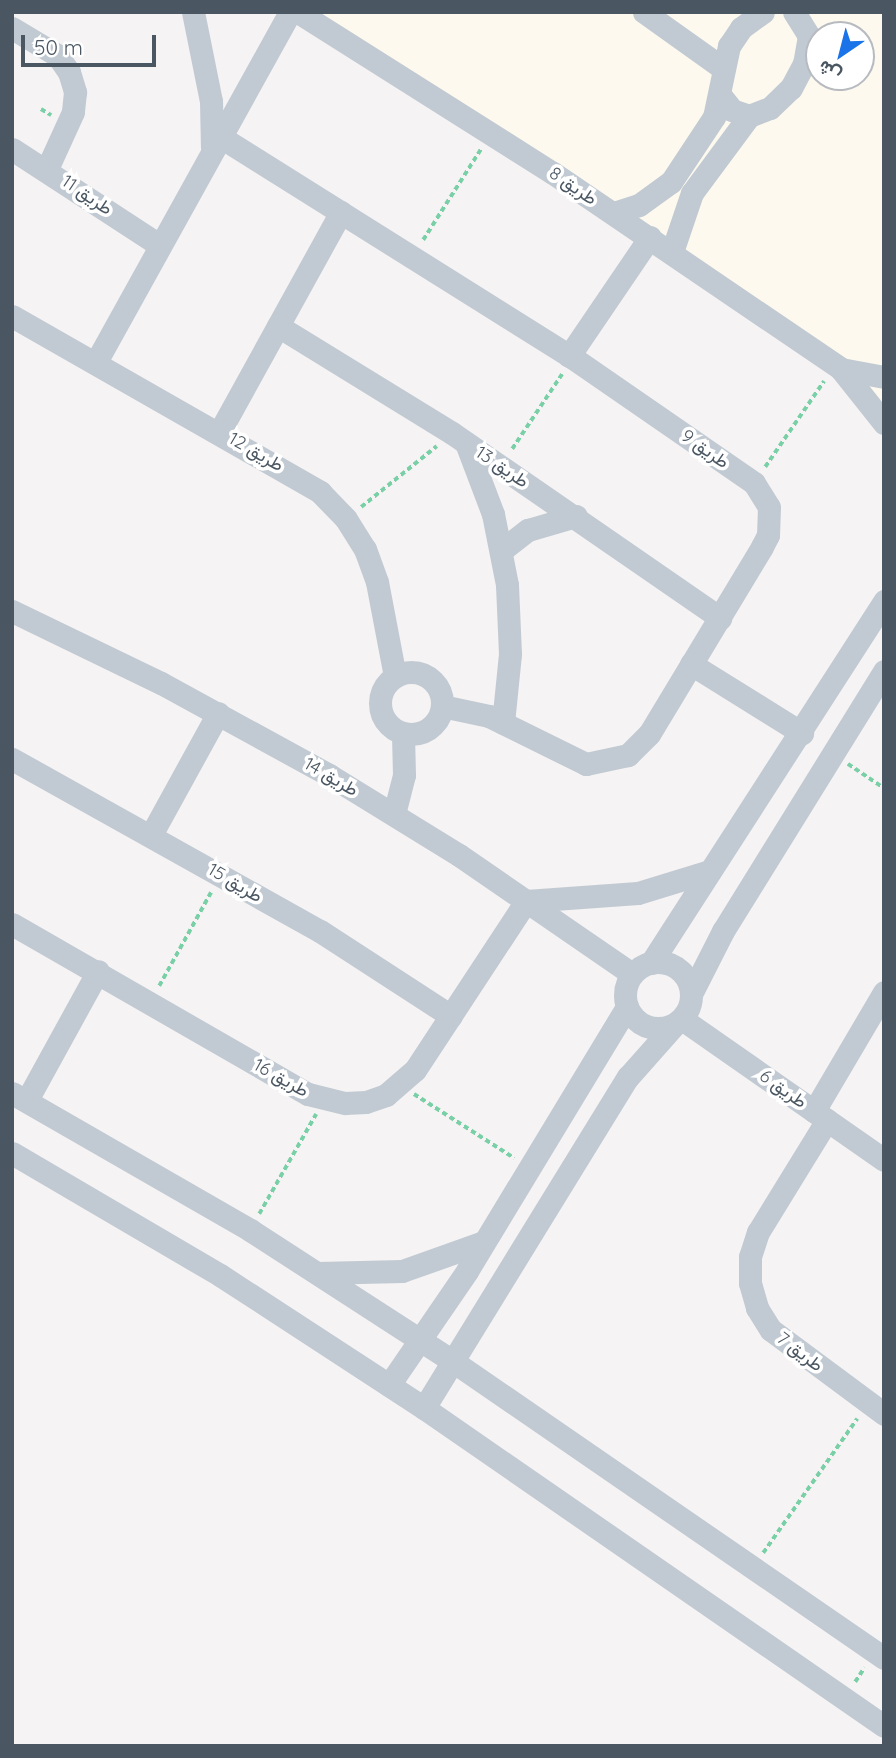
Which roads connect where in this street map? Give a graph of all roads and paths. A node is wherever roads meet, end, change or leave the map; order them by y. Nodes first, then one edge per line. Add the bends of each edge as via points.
1 (193, 12) edge
2 (290, 12) edge
3 (298, 12) edge
4 (644, 12) edge
5 (794, 12) edge
6 (750, 15) edge
7 (12, 28) edge
8 (805, 30) edge
9 (805, 58) edge
10 (721, 66) junction
11 (721, 96) junction
12 (749, 116) junction
13 (492, 132) junction
14 (215, 141) junction
15 (12, 149) edge
16 (47, 169) junction
17 (341, 212) junction
18 (614, 213) junction
19 (650, 237) junction
20 (159, 245) junction
21 (672, 252) junction
22 (412, 257) junction
23 (14, 318) edge
24 (278, 326) junction
25 (571, 357) junction
26 (96, 362) junction
27 (838, 367) junction
28 (884, 377) edge
29 (884, 423) edge
30 (220, 431) junction
31 (459, 438) junction
32 (501, 466) junction
33 (754, 483) junction
34 (576, 516) junction
35 (346, 519) junction
36 (502, 550) junction
37 (884, 601) edge
38 (12, 611) edge
39 (720, 618) junction
40 (691, 664) junction
41 (884, 671) edge
42 (396, 676) junction
43 (442, 705) junction
44 (218, 713) junction
45 (503, 723) junction
46 (802, 733) junction
47 (403, 734) junction
48 (833, 754) junction
49 (12, 759) edge
50 (884, 788) edge
51 (394, 814) junction
52 (151, 835) junction
53 (710, 871) junction
54 (220, 874) junction
55 (527, 901) junction
56 (12, 924) edge
57 (642, 969) junction
58 (98, 971) junction
59 (884, 992) edge
60 (691, 994) junction
61 (150, 1002) junction
62 (627, 1007) junction
63 (451, 1016) junction
64 (678, 1021) junction
65 (401, 1085) junction
66 (20, 1097) edge
67 (324, 1100) junction
68 (820, 1115) junction
69 (12, 1153) edge
70 (884, 1160) edge
71 (531, 1168) junction
72 (250, 1230) junction
73 (484, 1242) junction
74 (315, 1273) junction
75 (420, 1340) junction
76 (454, 1362) junction
77 (389, 1385) junction
78 (424, 1408) junction
79 (876, 1408) edge
80 (754, 1566) junction
81 (880, 1655) edge
82 (844, 1697) junction
83 (884, 1726) edge

1 - 14 street
2 - 14 street
3 - 13 street, طريق 8
4 - 10 street
5 - 8 street
6 - 10 street
7 - 16 street via 57,55 75,92 73,112
9 - 12 street via 791,88 770,108
10 - 11 street
11 - 12 street via 732,110
11 - 18 street via 703,136 671,181 639,205
12 - 21 street via 692,193
13 - 18 street, طريق 8
13 - 22 path
14 - 17 street, طريق 9
14 - 20 street
15 - 16 street, طريق 11
16 - 20 street, طريق 11
17 - 22 street, طريق 9
17 - 24 street
18 - 19 street, طريق 8
19 - 21 street, طريق 8
19 - 25 street
20 - 26 street
21 - 27 street, طريق 8
22 - 25 street, طريق 9
23 - 26 street, طريق 12
24 - 30 street
24 - 31 street, طريق 13
25 - 32 path
25 - 33 street, طريق 9
26 - 30 street, طريق 12
27 - 28 street, طريق 8
27 - 29 street, طريق 8
27 - 33 path
30 - 35 street, طريق 12 via 320,492
31 - 32 street, طريق 13
31 - 35 path
31 - 36 street
32 - 34 street, طريق 13
33 - 39 street, طريق 9 via 769,507 768,535
34 - 36 street via 536,526
34 - 39 street, طريق 13
35 - 42 street, طريق 12 via 377,582
36 - 45 street via 510,619
37 - 46 street
38 - 44 street, طريق 14
39 - 40 street, طريق 9
40 - 45 street, طريق 9 via 640,745 615,761 586,764
40 - 46 street
41 - 48 street
42 - 43 street via 423,675 437,687
42 - 47 street via 382,692 381,712 393,729
43 - 45 street, طريق 9
43 - 47 street via 433,725 424,732
44 - 51 street, طريق 14
44 - 52 street
46 - 53 street
47 - 51 street via 404,775
48 - 50 path
48 - 60 street via 723,931
49 - 52 street, طريق 15
51 - 55 street, طريق 14
52 - 54 street, طريق 15
53 - 55 street via 638,893
53 - 57 street
54 - 61 path
54 - 63 street, طريق 15 via 365,958
55 - 57 street, طريق 14
55 - 63 street, طريق 16
56 - 58 street, طريق 16
57 - 60 street via 667,963 681,972
57 - 62 street via 626,990
58 - 61 street, طريق 16
58 - 66 street
59 - 68 street, طريق 7
60 - 64 street
61 - 67 street, طريق 16
62 - 64 street via 636,1020 651,1027
62 - 71 street
63 - 65 street, طريق 16
64 - 68 street, طريق 6
64 - 76 street via 628,1077
65 - 67 street, طريق 16 via 366,1102
65 - 71 path
66 - 72 street
67 - 72 path
68 - 70 street, طريق 6
68 - 79 street, طريق 7 via 758,1232 750,1257 750,1283 757,1308 771,1330
69 - 77 street via 220,1275
71 - 73 street
72 - 74 street
73 - 74 street via 402,1271
73 - 75 street
74 - 75 street
75 - 76 street
75 - 77 street
76 - 78 street
76 - 80 street
77 - 78 street
78 - 82 street
79 - 80 path
80 - 81 street
81 - 82 path
82 - 83 street

